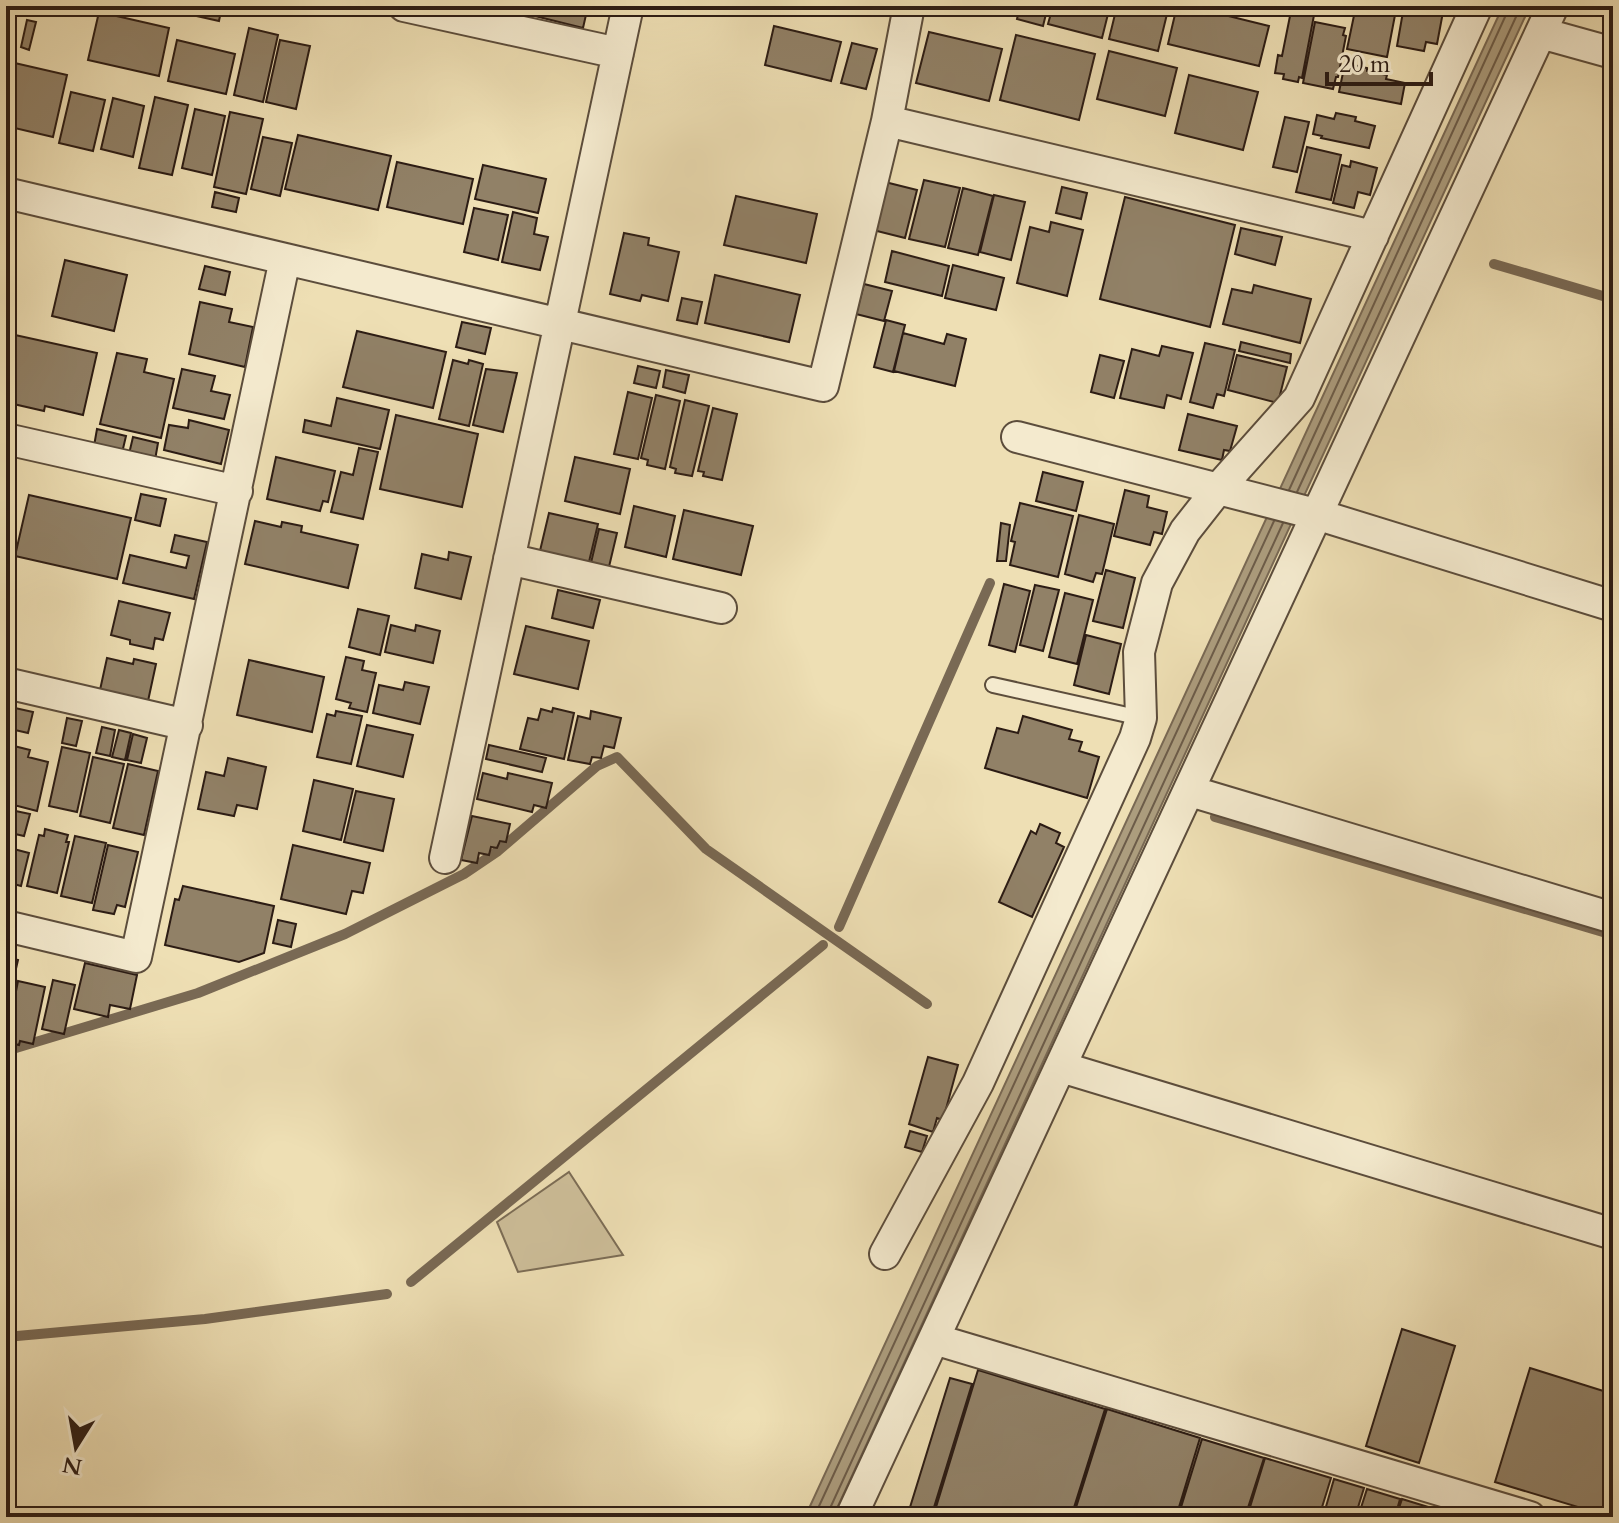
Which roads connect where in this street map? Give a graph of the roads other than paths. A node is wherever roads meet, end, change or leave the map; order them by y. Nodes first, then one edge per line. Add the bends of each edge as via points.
1 (404, 6) edge
2 (628, 6) edge
3 (909, 6) edge
4 (1477, 6) edge
5 (1547, 19) edge
6 (618, 53) junction
7 (1613, 53) edge
8 (887, 121) junction
9 (6, 193) edge
10 (1373, 236) junction
11 (285, 259) junction
12 (560, 324) junction
13 (1017, 437) dead end
14 (6, 439) edge
15 (1218, 489) junction
16 (237, 491) junction
17 (1312, 513) junction
18 (509, 559) junction
19 (1613, 606) edge
20 (721, 608) dead end
21 (6, 683) edge
22 (993, 685) dead end
23 (1141, 718) junction
24 (187, 725) junction
25 (1190, 791) junction
26 (445, 858) dead end
27 (1613, 918) edge
28 (6, 926) edge
29 (1061, 1067) junction
30 (1613, 1234) edge
31 (885, 1254) dead end
32 (934, 1339) junction
33 (851, 1517) edge
34 (1530, 1517) edge

1 - 6 street
2 - 6 street
3 - 8 street
4 - 10 street
5 - 7 street
5 - 17 street
6 - 12 street
8 - 10 street
8 - 12 street via 823,386
9 - 11 street
10 - 15 street via 1299,398
11 - 12 street
11 - 16 street
12 - 18 street
13 - 15 street
14 - 16 street
15 - 17 street
15 - 23 street via 1185,531 1157,583 1139,652
16 - 24 street
17 - 19 street
17 - 25 street
18 - 20 street
18 - 26 street
21 - 24 street
22 - 23 lane
23 - 31 street via 978,1083
24 - 28 street via 136,957
25 - 27 street
25 - 29 street
29 - 30 street
29 - 32 street
32 - 33 street
32 - 34 street

